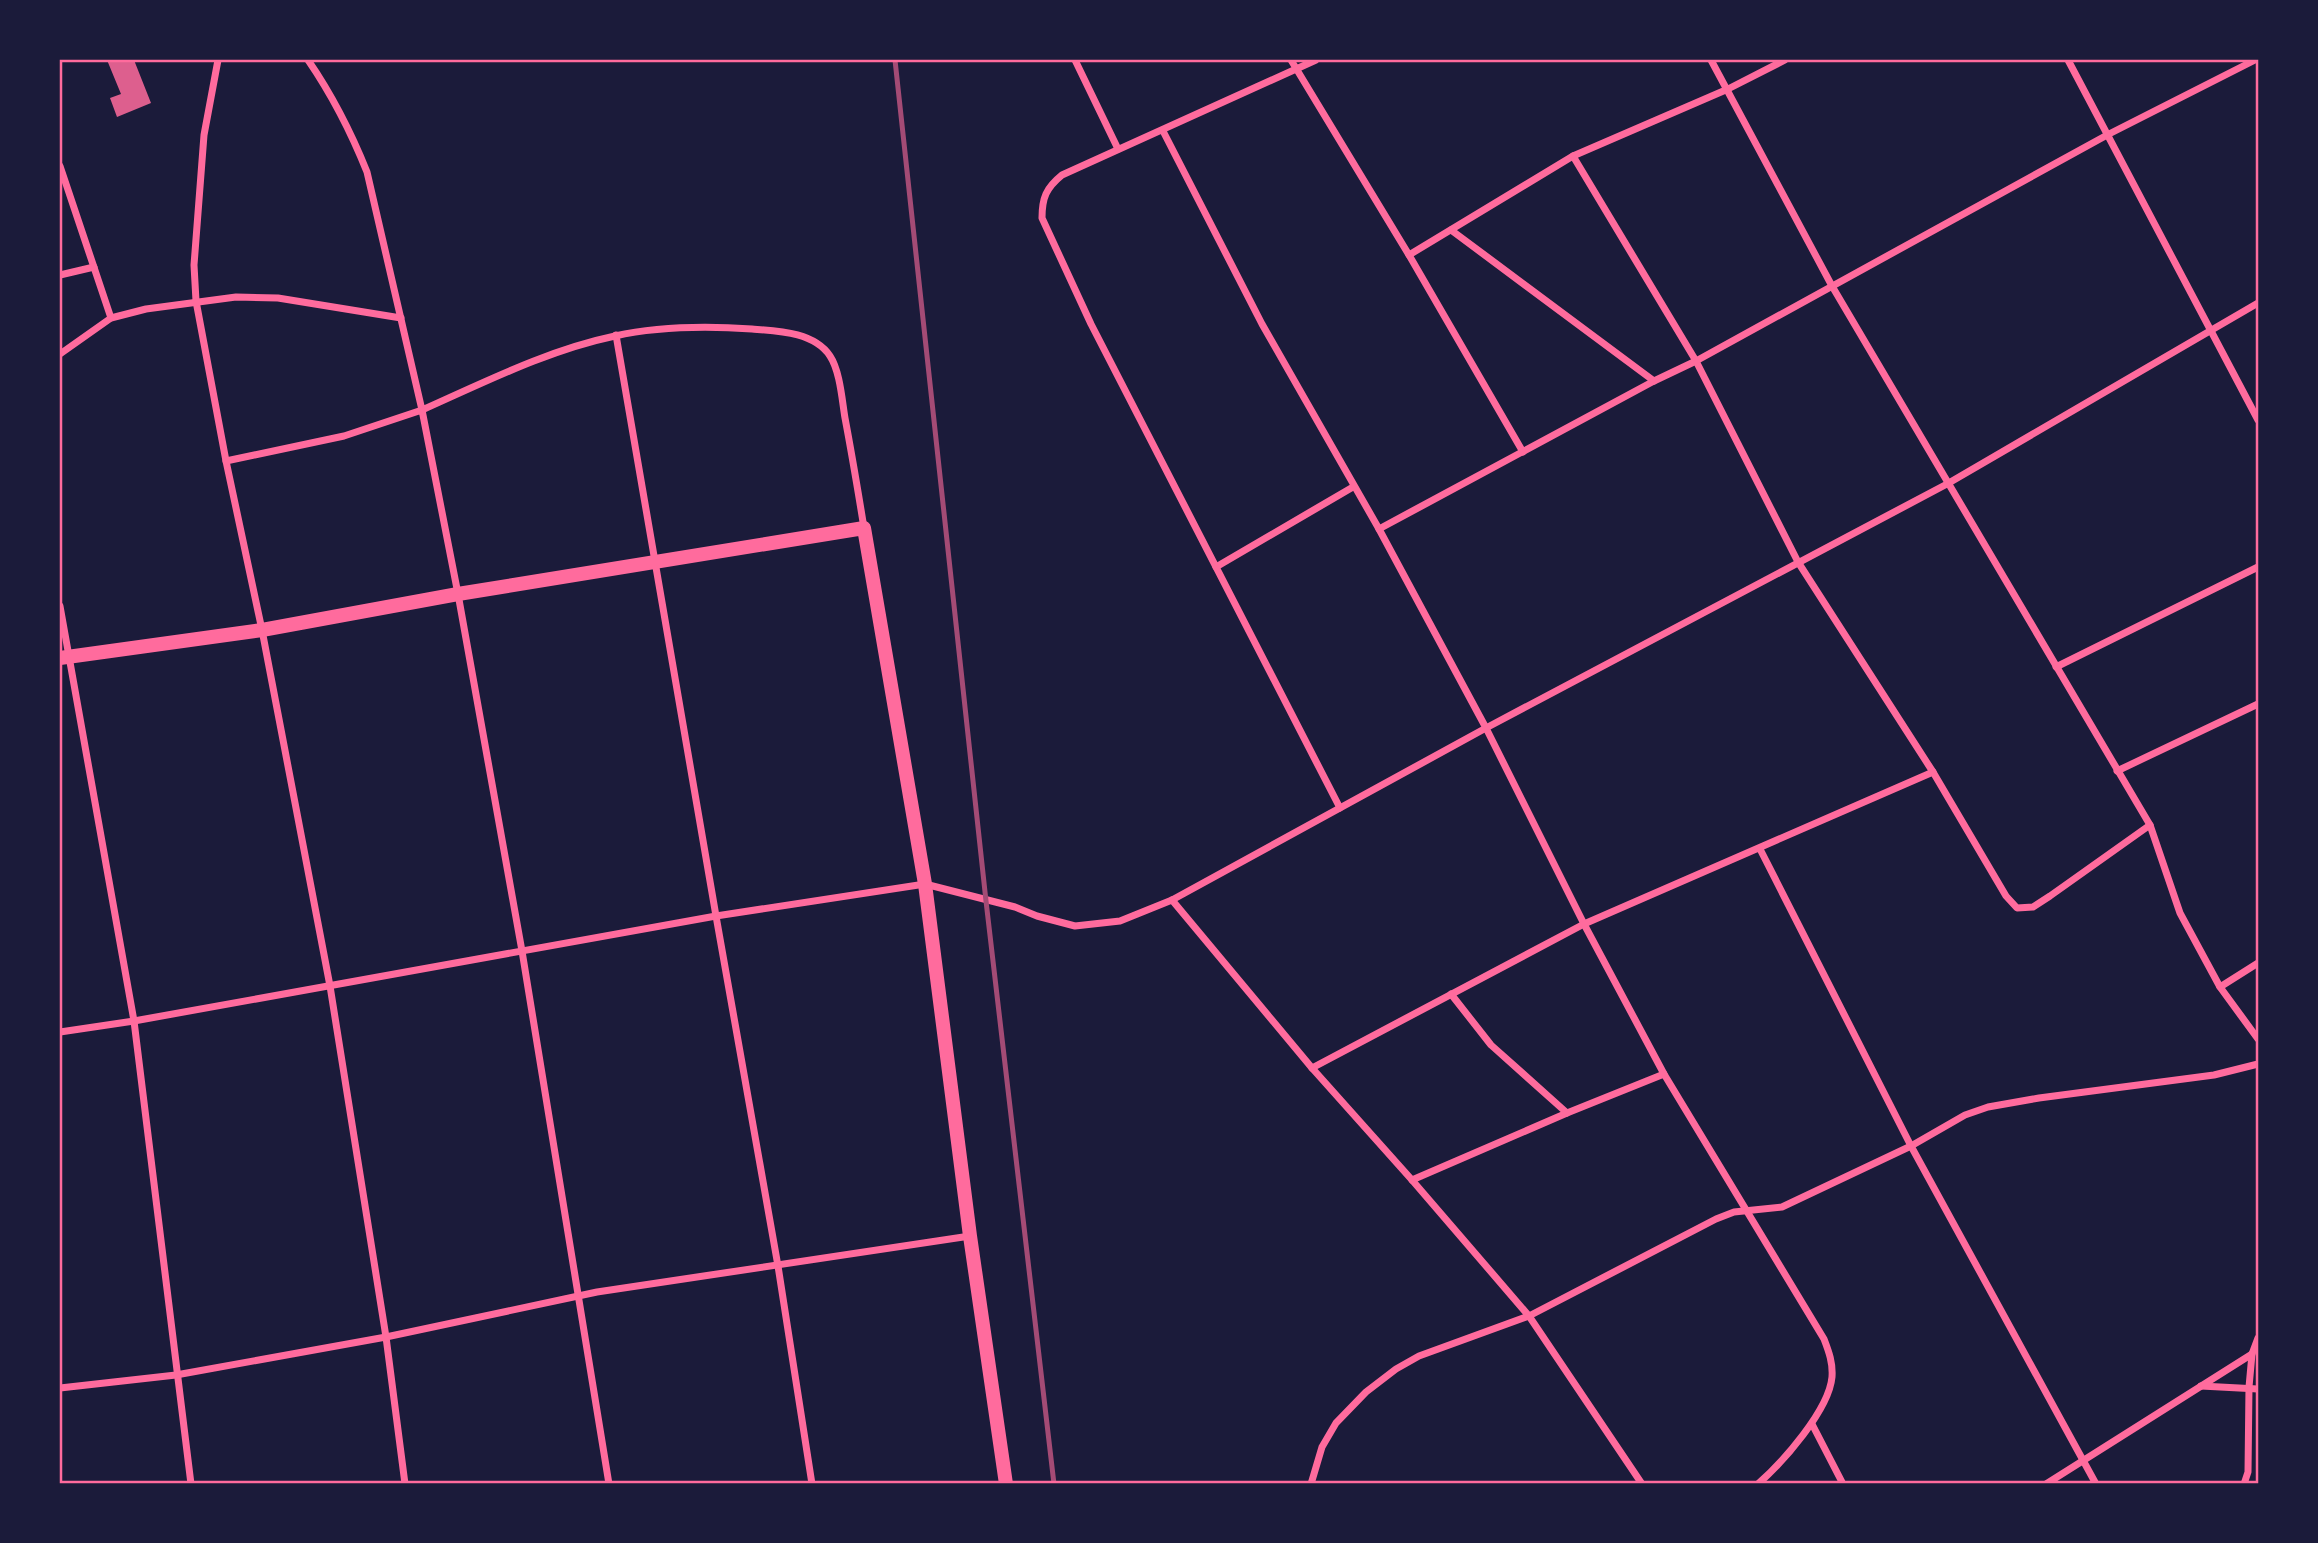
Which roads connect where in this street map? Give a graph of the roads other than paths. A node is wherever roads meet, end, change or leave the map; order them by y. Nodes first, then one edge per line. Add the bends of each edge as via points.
1 (218, 60) edge
2 (309, 60) edge
3 (1075, 60) edge
4 (1291, 60) edge
5 (1316, 60) edge
6 (1711, 60) edge
7 (1785, 60) edge
8 (2068, 60) edge
9 (2254, 60) edge
10 (2259, 68) edge
11 (1297, 69) junction
12 (1728, 89) junction
13 (1163, 131) junction
14 (2109, 134) junction
15 (1118, 149) junction
16 (1573, 156) junction
17 (60, 166) edge
18 (1451, 230) junction
19 (1409, 255) junction
20 (94, 267) junction
21 (60, 275) edge
22 (1832, 286) junction
23 (197, 301) junction
24 (2259, 303) edge
25 (111, 318) junction
26 (401, 318) junction
27 (2210, 331) junction
28 (616, 335) junction
29 (60, 354) edge
30 (1696, 361) junction
31 (1654, 381) junction
32 (422, 410) junction
33 (2259, 420) edge
34 (1522, 452) junction
35 (226, 461) junction
36 (1947, 484) junction
37 (1353, 487) junction
38 (864, 528) junction
39 (1379, 529) junction
40 (1798, 562) junction
41 (655, 563) junction
42 (1216, 567) junction
43 (2259, 567) edge
44 (458, 594) junction
45 (60, 606) edge
46 (262, 630) junction
47 (63, 658) edge
48 (2056, 667) junction
49 (2259, 704) edge
50 (1486, 728) junction
51 (2117, 771) junction
52 (1933, 772) junction
53 (1340, 808) junction
54 (2150, 825) junction
55 (1760, 849) junction
56 (925, 884) junction
57 (1172, 900) junction
58 (716, 916) junction
59 (1584, 925) junction
60 (522, 951) junction
61 (2259, 963) edge
62 (330, 986) junction
63 (2220, 987) junction
64 (1451, 994) junction
65 (134, 1021) junction
66 (60, 1032) edge
67 (2259, 1039) edge
68 (2259, 1064) edge
69 (1312, 1068) junction
70 (1664, 1074) junction
71 (1567, 1113) junction
72 (1911, 1146) junction
73 (1412, 1180) junction
74 (1746, 1210) junction
75 (971, 1236) junction
76 (778, 1266) junction
77 (578, 1296) junction
78 (1529, 1316) junction
79 (386, 1337) junction
80 (2259, 1338) edge
81 (2252, 1354) junction
82 (176, 1375) junction
83 (2200, 1386) junction
84 (60, 1388) edge
85 (2249, 1388) junction
86 (2259, 1389) edge
87 (1812, 1424) junction
88 (2084, 1460) junction
89 (191, 1483) edge
90 (405, 1483) edge
91 (609, 1483) edge
92 (812, 1483) edge
93 (1006, 1483) edge
94 (1311, 1483) edge
95 (1642, 1483) edge
96 (1758, 1483) edge
97 (1843, 1483) edge
98 (2046, 1483) edge
99 (2095, 1483) edge
100 (2244, 1483) edge

1 - 23 street via 202,149 194,265
2 - 26 street via 353,136 367,172
3 - 15 street
4 - 11 street
5 - 11 street
6 - 12 street
7 - 12 street
8 - 14 street
9 - 10 street
9 - 14 street
11 - 13 street
11 - 19 street
12 - 16 street
12 - 22 street
13 - 15 street
13 - 37 street via 1262,324
14 - 22 street
14 - 27 street
15 - 42 street via 1049,186 1042,200 1042,218
16 - 18 street
16 - 30 street
17 - 20 street
18 - 19 street
18 - 31 street
19 - 34 street
20 - 21 street
20 - 25 street
22 - 30 street
22 - 36 street
23 - 25 street
23 - 26 street via 278,298
23 - 35 street
24 - 27 street
25 - 29 street
26 - 32 street
27 - 33 street
27 - 36 street
28 - 32 street via 523,365
28 - 38 street via 717,327 796,334 815,342 830,356 839,381
28 - 41 street
30 - 31 street
30 - 40 street
31 - 34 street
32 - 35 street via 344,436
32 - 44 street
34 - 39 street
35 - 46 street
36 - 40 street
36 - 48 street
37 - 39 street
37 - 42 street
38 - 41 main road
38 - 56 main road
39 - 50 street
40 - 50 street
40 - 52 street
41 - 44 main road
41 - 58 street
42 - 53 street
43 - 48 street
44 - 46 main road
44 - 60 street
45 - 47 street
46 - 47 main road
46 - 62 street
47 - 65 street
48 - 51 street
49 - 51 street
50 - 53 street
50 - 59 street
51 - 54 street
52 - 54 street via 2017,908 2033,907
52 - 55 street
53 - 57 street
54 - 63 street via 2180,913
55 - 59 street
55 - 72 street
56 - 57 street via 1075,926 1121,921
56 - 58 street
56 - 75 main road
57 - 69 street
58 - 60 street
58 - 76 street
59 - 64 street
59 - 70 street
60 - 62 street
60 - 77 street
61 - 63 street
62 - 65 street
62 - 79 street
63 - 67 street
64 - 69 street
64 - 71 street via 1491,1045
65 - 66 street
65 - 82 street
68 - 72 street via 2214,1075 1988,1108 1965,1115
69 - 73 street
70 - 71 street
70 - 74 street
71 - 73 street
72 - 74 street via 1782,1207
72 - 88 street
73 - 78 street
74 - 78 street via 1716,1219
74 - 87 street via 1830,1354 1830,1390
75 - 76 street
75 - 93 main road
76 - 77 street
76 - 92 street
77 - 79 street
77 - 91 street
78 - 94 street via 1419,1356 1396,1369 1336,1423 1322,1447
78 - 95 street
79 - 82 street
79 - 90 street
80 - 81 street
81 - 83 street
81 - 85 street
82 - 84 street
82 - 89 street
83 - 85 street
83 - 88 street
85 - 86 street
85 - 100 street
87 - 96 street
87 - 97 street
88 - 98 street
88 - 99 street

